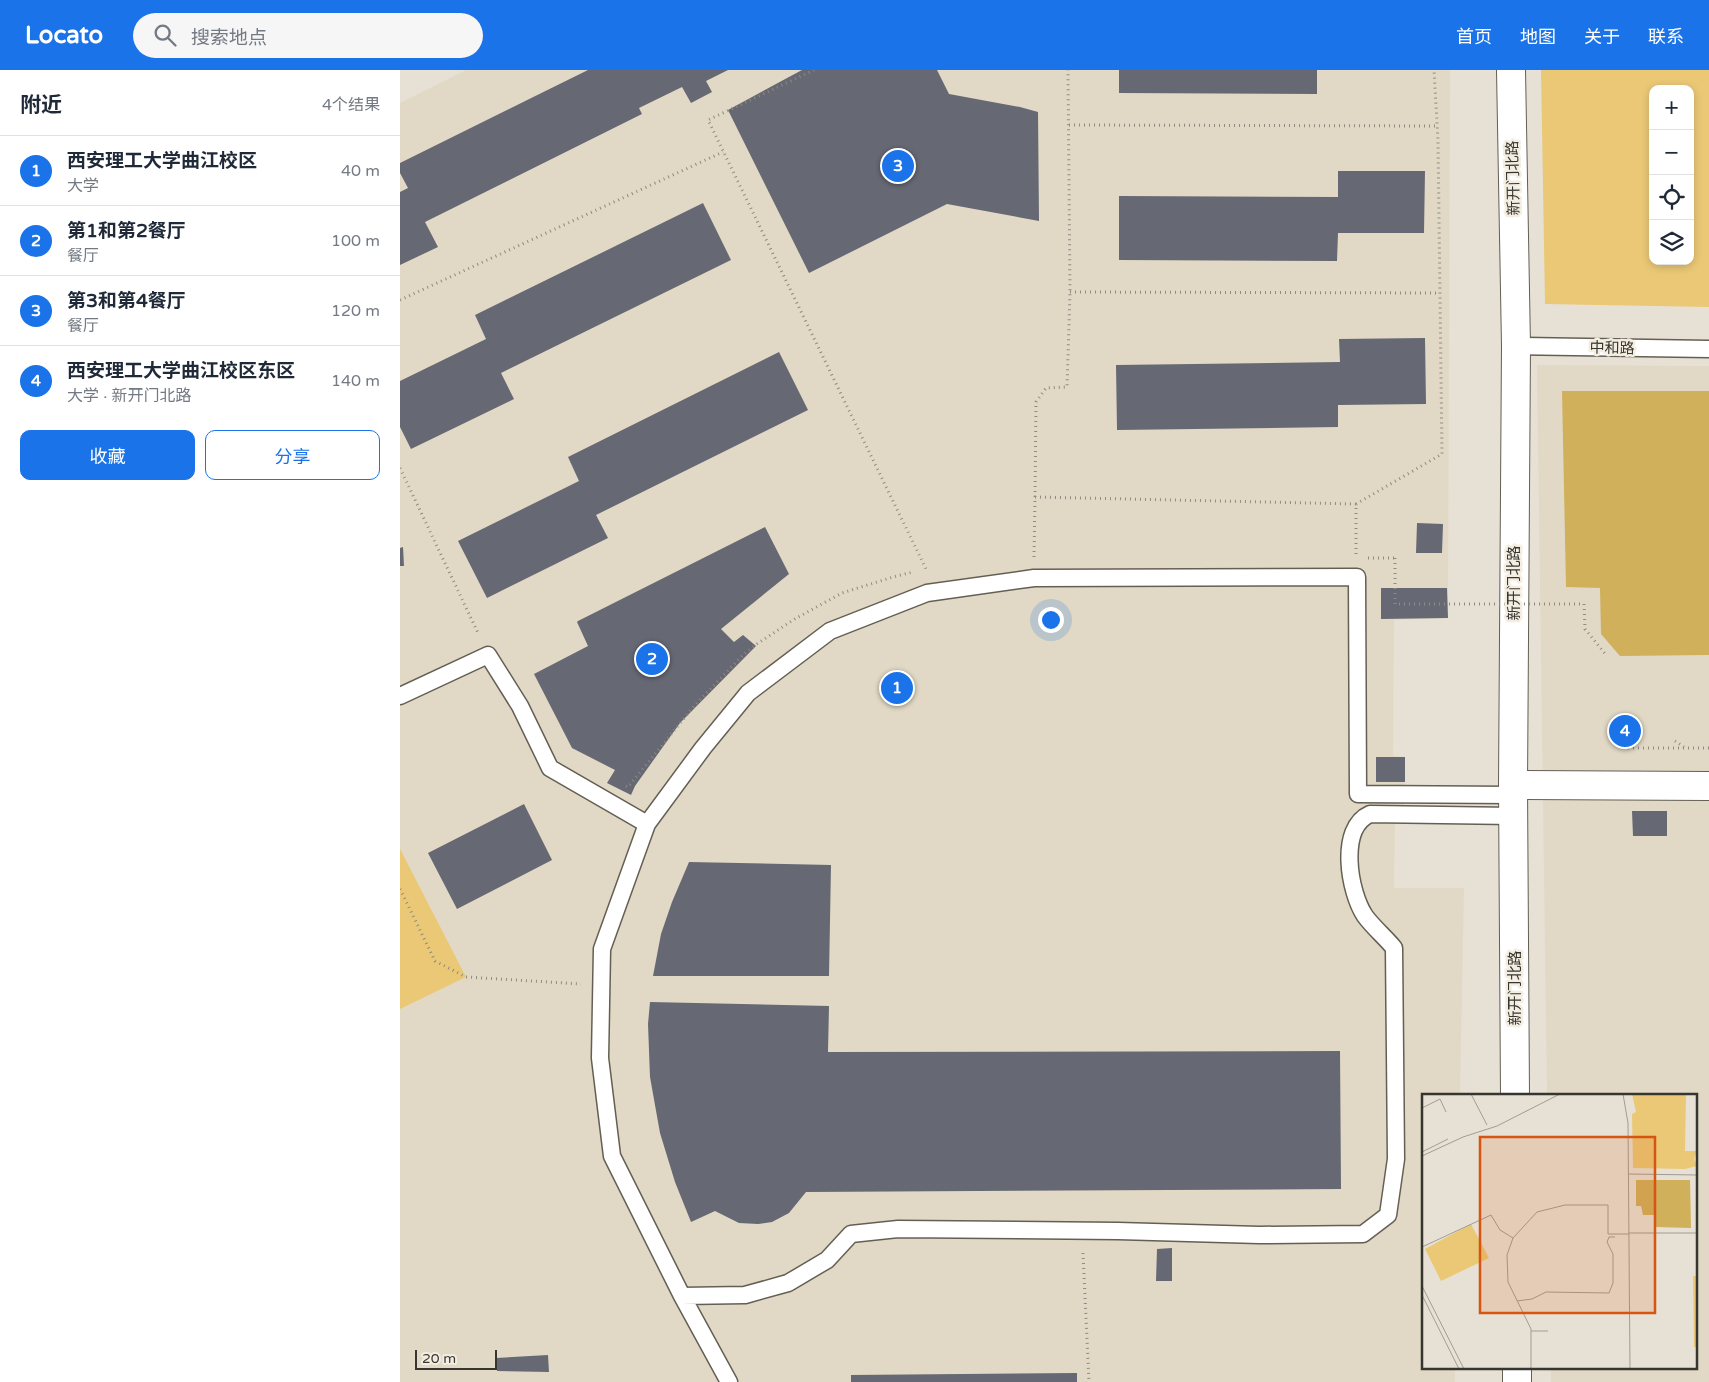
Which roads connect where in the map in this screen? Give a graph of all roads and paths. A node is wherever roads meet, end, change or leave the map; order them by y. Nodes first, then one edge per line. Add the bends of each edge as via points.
1 (814, 70) edge
2 (1068, 70) edge
3 (1434, 70) edge
4 (1511, 70) edge
5 (1069, 125) junction
6 (1437, 126) junction
7 (723, 152) junction
8 (1070, 292) junction
9 (1440, 293) junction
10 (400, 300) edge
11 (1516, 346) junction
12 (1709, 349) edge
13 (400, 468) edge
14 (1035, 497) junction
15 (1356, 504) junction
16 (1356, 558) junction
17 (1357, 576) junction
18 (1034, 578) junction
19 (937, 592) junction
20 (488, 655) junction
21 (1607, 656) dead end
22 (400, 696) edge
23 (1675, 741) dead end
24 (1628, 748) dead end
25 (1684, 748) junction
26 (1709, 748) edge
27 (1709, 786) edge
28 (1513, 799) junction
29 (647, 824) junction
30 (400, 889) edge
31 (602, 985) junction
32 (1515, 1094) edge
33 (1082, 1231) junction
34 (682, 1296) junction
35 (729, 1382) edge
36 (1089, 1382) edge

1 - 7 path via 708,120
2 - 5 path
3 - 6 path
4 - 11 street, 新开门北路
5 - 6 path
5 - 8 path
6 - 9 path
7 - 10 path
7 - 19 path
8 - 9 path
8 - 14 path via 1067,387 1046,388 1036,402
9 - 15 path via 1442,454
11 - 12 lane, 中和路
11 - 28 street, 新开门北路
13 - 20 path
14 - 15 path
14 - 18 path
15 - 16 path
16 - 17 path
16 - 21 path, bridge via 1395,558 1395,604 1584,604 1585,629
17 - 18 lane
17 - 28 lane via 1358,794
18 - 19 lane
19 - 29 lane via 830,631 748,694
20 - 22 lane
20 - 29 lane via 520,706 550,768
23 - 25 path
24 - 25 path
25 - 26 path
27 - 28 street
28 - 32 street, 新开门北路
28 - 33 lane via 1370,814 1362,818 1354,834 1349,866 1356,897 1365,916 1394,948 1396,1158 1388,1215 1363,1234
29 - 31 lane via 602,949
30 - 31 path via 435,961 466,977
31 - 34 lane via 600,1058 612,1156
33 - 34 lane via 898,1229 851,1234 827,1260 788,1283 745,1296
33 - 36 path
34 - 35 lane

